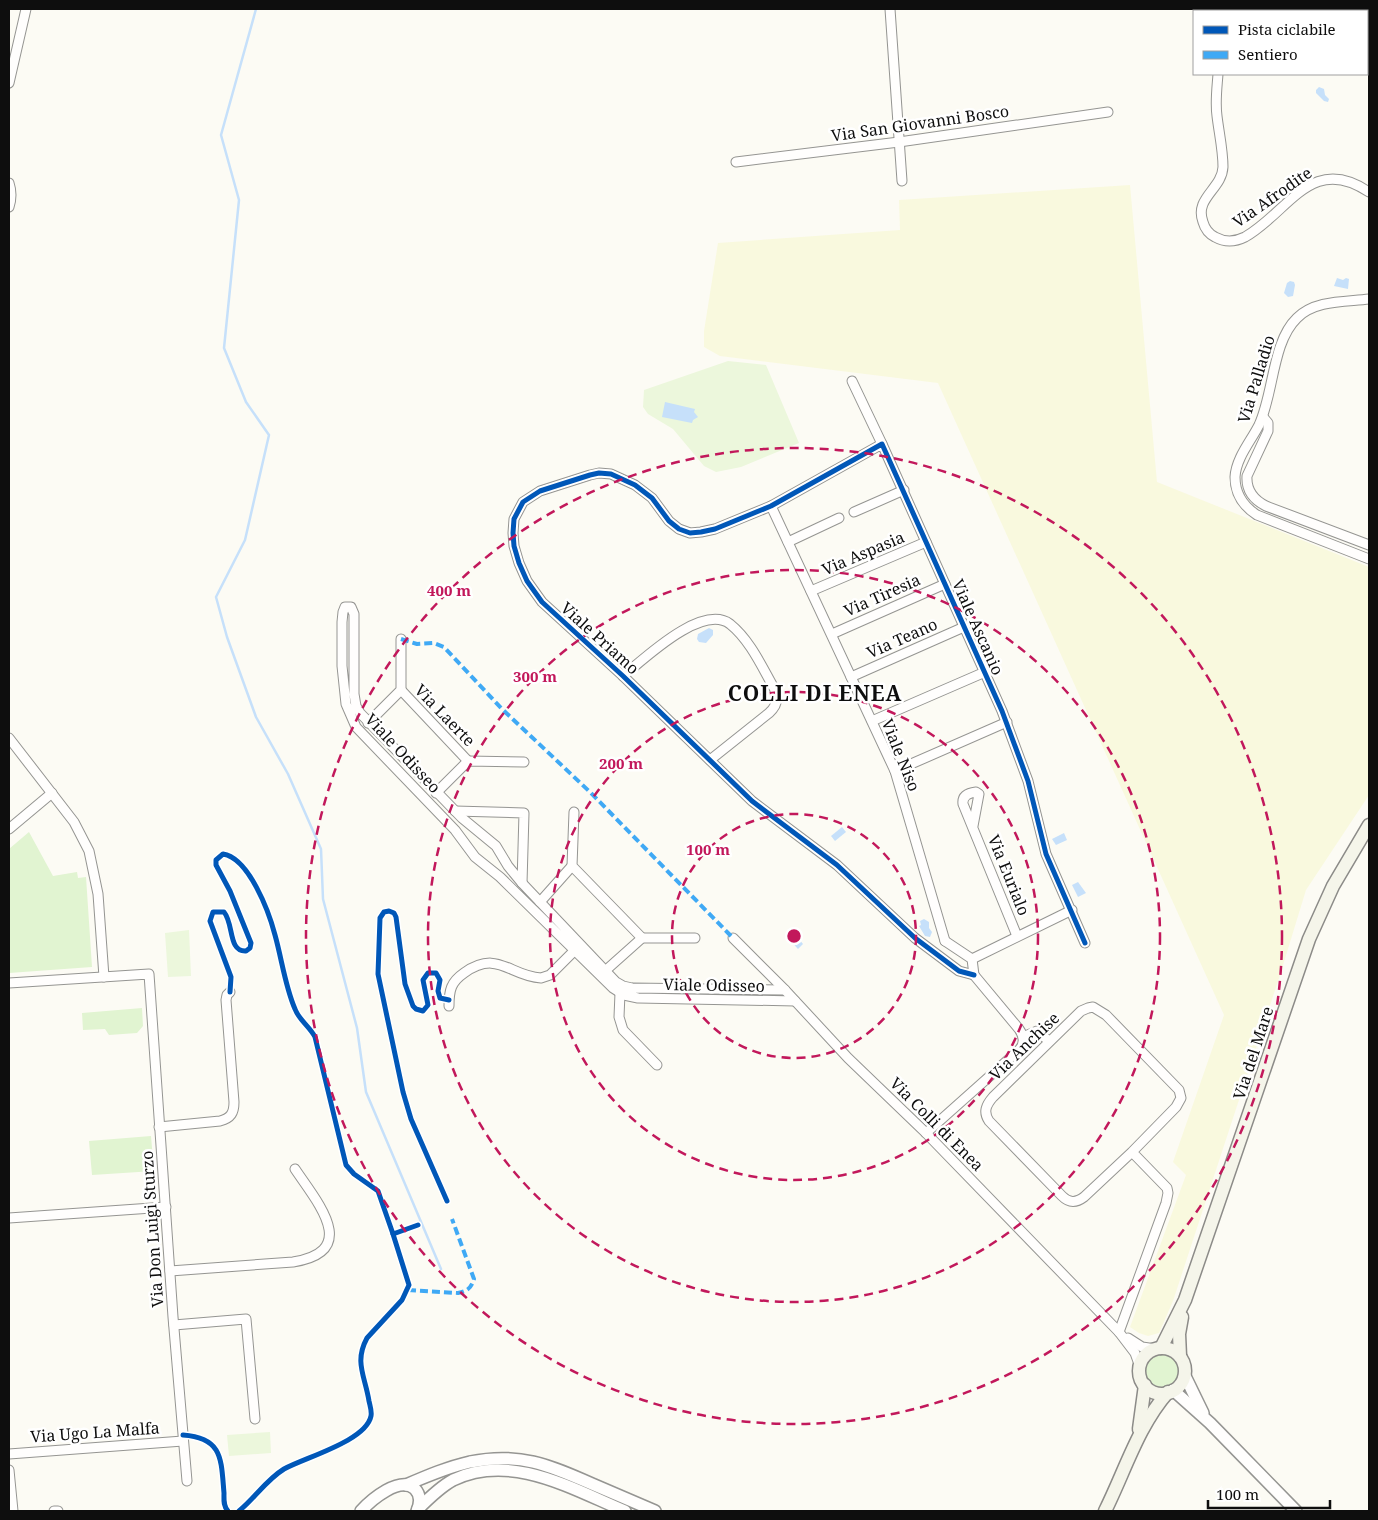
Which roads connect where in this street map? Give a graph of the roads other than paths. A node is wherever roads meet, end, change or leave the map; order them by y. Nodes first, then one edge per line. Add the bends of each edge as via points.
1 (26, 9) edge
2 (890, 9) edge
3 (1218, 75) edge
4 (9, 83) edge
5 (1108, 112) dead end
6 (900, 142) junction
7 (736, 162) dead end
8 (902, 181) dead end
9 (9, 183) edge
10 (1369, 192) edge
11 (9, 207) edge
12 (1369, 299) edge
13 (852, 380) dead end
14 (1263, 417) junction
15 (882, 444) junction
16 (904, 490) junction
17 (771, 506) junction
18 (854, 512) dead end
19 (840, 518) dead end
20 (788, 542) junction
21 (926, 542) junction
22 (1369, 545) edge
23 (1369, 559) edge
24 (945, 584) junction
25 (811, 592) junction
26 (964, 626) junction
27 (832, 634) junction
28 (401, 639) dead end
29 (985, 672) junction
30 (624, 676) junction
31 (851, 677) junction
32 (401, 690) junction
33 (872, 721) junction
34 (1007, 722) junction
35 (368, 723) junction
36 (9, 738) edge
37 (710, 760) junction
38 (468, 761) junction
39 (524, 762) dead end
40 (895, 771) junction
41 (420, 776) junction
42 (410, 784) junction
43 (436, 792) junction
44 (52, 793) junction
45 (455, 811) junction
46 (574, 812) dead end
47 (1369, 824) edge
48 (973, 826) dead end
49 (9, 829) edge
50 (481, 832) junction
51 (466, 846) junction
52 (502, 856) junction
53 (572, 866) junction
54 (488, 868) junction
55 (522, 883) junction
56 (540, 902) junction
57 (1072, 910) junction
58 (1017, 936) junction
59 (642, 938) junction
60 (694, 938) dead end
61 (733, 938) dead end
62 (945, 941) junction
63 (1085, 943) dead end
64 (574, 951) junction
65 (933, 952) junction
66 (972, 959) junction
67 (606, 971) junction
68 (974, 975) junction
69 (104, 977) junction
70 (9, 983) edge
71 (669, 988) junction
72 (785, 990) junction
73 (230, 992) dead end
74 (620, 993) junction
75 (670, 999) junction
76 (795, 1001) junction
77 (449, 1006) dead end
78 (1023, 1038) junction
79 (1049, 1041) junction
80 (657, 1065) dead end
81 (160, 1127) junction
82 (926, 1134) junction
83 (1132, 1152) junction
84 (295, 1169) dead end
85 (166, 1207) junction
86 (9, 1218) edge
87 (170, 1271) junction
88 (1185, 1300) junction
89 (174, 1325) junction
90 (1119, 1332) junction
91 (1158, 1348) junction
92 (1180, 1356) junction
93 (1140, 1367) junction
94 (1184, 1376) junction
95 (1145, 1385) junction
96 (1171, 1391) junction
97 (255, 1419) dead end
98 (1210, 1423) junction
99 (1137, 1439) junction
100 (183, 1441) junction
101 (9, 1454) edge
102 (9, 1470) edge
103 (187, 1481) dead end
104 (406, 1485) junction
105 (418, 1510) edge
106 (13, 1511) edge
107 (54, 1511) edge
108 (58, 1511) edge
109 (361, 1511) edge
110 (625, 1511) edge
111 (656, 1511) edge
112 (1105, 1511) edge
113 (1296, 1511) edge

1 - 4 street
2 - 6 street
3 - 10 street, Via Afrodite via 1216,102 1222,171 1203,201 1201,210 1203,222 1211,234 1225,240 1245,238 1305,189 1324,179 1345,179
5 - 6 street, Via San Giovanni Bosco
6 - 7 street, Via San Giovanni Bosco
6 - 8 street
9 - 11 street
12 - 14 street, Via Palladio via 1321,305 1295,319 1282,341
13 - 15 street, Viale Ascanio
14 - 22 street via 1268,423 1268,431 1247,476 1252,495 1266,506
14 - 23 street, Via Palladio via 1236,471 1236,490 1244,504 1266,519
15 - 16 street, Viale Ascanio
15 - 17 street
16 - 18 street
16 - 21 street, Viale Ascanio
17 - 20 street, Viale Niso
17 - 30 street, Viale Priamo via 711,530 687,532 672,524 642,490 613,475 599,473 540,492 520,506 514,519 513,541 529,585 549,609
19 - 20 street
20 - 25 street, Viale Niso
21 - 24 street, Viale Ascanio
21 - 25 street, Via Aspasia
24 - 26 street, Viale Ascanio
24 - 27 street, Via Tiresia
25 - 27 street, Viale Niso
26 - 29 street, Viale Ascanio
26 - 31 street, Via Teano
27 - 31 street, Viale Niso
28 - 32 street, Via Laerte
29 - 33 street
29 - 34 street, Viale Ascanio
30 - 37 street, Viale Priamo
30 - 37 street via 672,637 689,628 714,620 730,625 748,646 774,688 777,701 769,713
31 - 33 street, Viale Niso
32 - 35 street, Via Laerte
32 - 38 street, Via Laerte
33 - 40 street, Viale Niso
34 - 40 street
34 - 57 street, Viale Ascanio via 1028,781 1046,854
35 - 41 street, Viale Odisseo
35 - 42 street, Viale Odisseo via 354,699 354,614 348,606 342,614 341,647 348,711 361,734
36 - 44 street
37 - 65 street, Viale Priamo via 752,801 838,865
38 - 39 street, Via Laerte
38 - 43 street, Via Laerte
40 - 62 street, Viale Niso
41 - 42 street
41 - 43 street, Viale Odisseo
42 - 51 street, Viale Odisseo
43 - 45 street, Viale Odisseo
44 - 49 street
44 - 69 street via 78,828 89,851 96,882
45 - 50 street, Viale Odisseo
45 - 55 street via 524,813
46 - 53 street
47 - 88 main road, Via del Mare via 1333,886 1301,960
48 - 58 street, Via Eurialo
50 - 51 street via 470,836
50 - 52 street, Viale Odisseo
51 - 54 street, Viale Odisseo
52 - 54 street via 498,865
52 - 55 street, Viale Odisseo
53 - 56 street
53 - 59 street
54 - 64 street, Viale Odisseo
55 - 56 street, Viale Odisseo
56 - 67 street, Viale Odisseo
57 - 58 street
57 - 63 street, Viale Ascanio
58 - 66 street
59 - 60 street
59 - 67 street
61 - 72 street, Via Colli di Enea
62 - 65 street
62 - 66 street
64 - 74 street, Viale Odisseo
64 - 77 street via 550,975 542,978 494,963 480,964 454,982
65 - 68 street, Viale Priamo via 959,971
66 - 68 street
67 - 71 street, Viale Odisseo via 627,987
68 - 78 street
69 - 70 street
69 - 81 street, Via Don Luigi Sturzo via 150,974
71 - 72 street, Viale Odisseo
71 - 75 street
72 - 76 street, Via Colli di Enea
73 - 81 street via 226,1000 234,1102 232,1114 220,1121
74 - 75 street, Viale Odisseo via 638,998
74 - 80 street via 619,1016 623,1030
75 - 76 street, Viale Odisseo
76 - 82 street, Via Colli di Enea
78 - 79 street via 1037,1031
78 - 82 street via 1019,1050
79 - 83 street, Via Anchise via 1081,1011 1096,1007 1179,1090 1176,1107
79 - 83 street, Via Anchise via 990,1100 985,1110 988,1119 1070,1201 1084,1197
81 - 85 street, Via Don Luigi Sturzo
82 - 90 street, Via Colli di Enea
83 - 90 street via 1165,1186 1168,1194
84 - 87 street via 328,1221 329,1240 322,1251 293,1262
85 - 86 street
85 - 87 street, Via Don Luigi Sturzo
87 - 89 street, Via Don Luigi Sturzo
88 - 91 main road, Via del Mare
88 - 92 main road, Via del Mare via 1179,1334
89 - 97 street via 246,1319
89 - 100 street, Via Don Luigi Sturzo
90 - 91 street, Via Colli di Enea via 1139,1346
90 - 93 street, Via Colli di Enea via 1135,1353
91 - 92 main road via 1170,1349
91 - 93 main road via 1145,1356
92 - 94 main road
93 - 95 main road
94 - 96 main road via 1178,1387
94 - 98 street
95 - 96 main road via 1153,1391
95 - 99 main road
96 - 98 street
96 - 99 main road via 1157,1406
98 - 113 street
99 - 112 main road
100 - 101 street, Via Ugo La Malfa
100 - 103 street, Via Don Luigi Sturzo
102 - 106 street
104 - 105 street via 417,1491
104 - 109 street via 386,1490
104 - 111 street via 465,1463 517,1459 550,1466
105 - 110 street via 454,1480 473,1474 505,1471 545,1477
107 - 108 street

